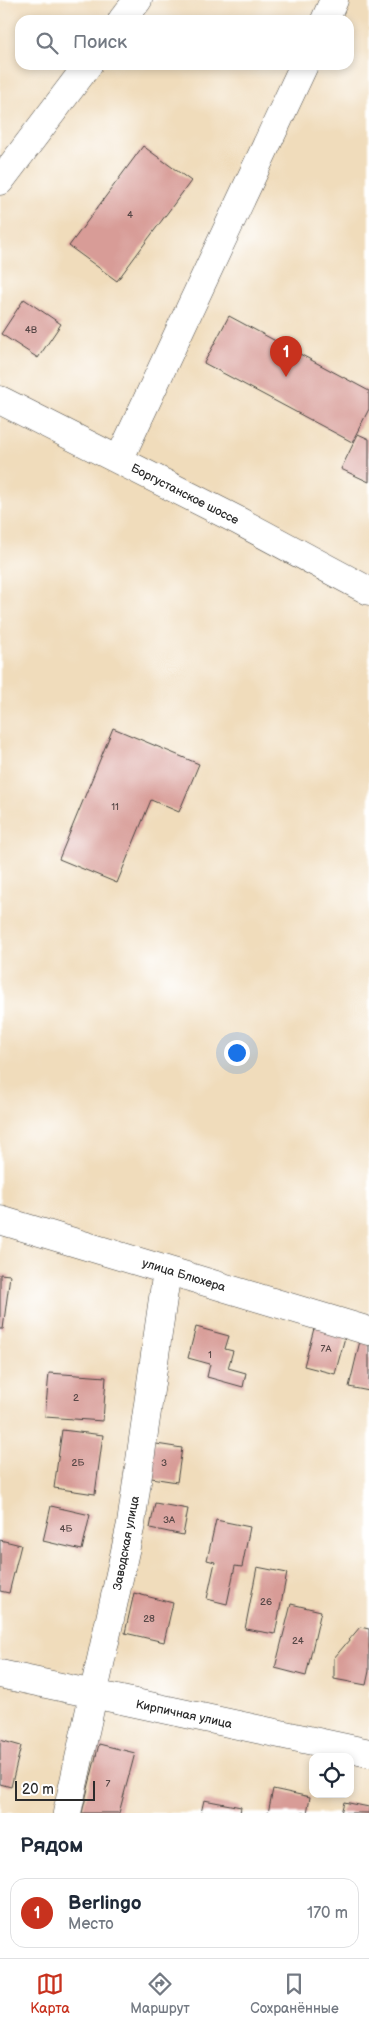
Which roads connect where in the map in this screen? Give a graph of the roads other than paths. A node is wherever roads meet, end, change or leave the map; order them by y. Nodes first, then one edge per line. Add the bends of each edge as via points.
1 (138, 0) edge
2 (334, 0) edge
3 (126, 15) edge
4 (327, 15) edge
5 (84, 70) edge
6 (302, 70) edge
7 (0, 182) edge
8 (0, 400) edge
9 (119, 460) junction
10 (369, 591) edge
11 (0, 1220) edge
12 (167, 1270) junction
13 (369, 1331) edge
14 (0, 1674) edge
15 (94, 1695) junction
16 (369, 1753) edge
17 (67, 1813) edge

1 - 3 street
2 - 4 street
5 - 7 street
6 - 9 street
8 - 9 street, Боргустанское шоссе
9 - 10 street, Боргустанское шоссе
11 - 12 street, улица Блюхера
12 - 13 street, улица Блюхера
12 - 15 street, Заводская улица via 131,1524
14 - 15 street, Кирпичная улица
15 - 16 street, Кирпичная улица
15 - 17 street, Заводская улица

